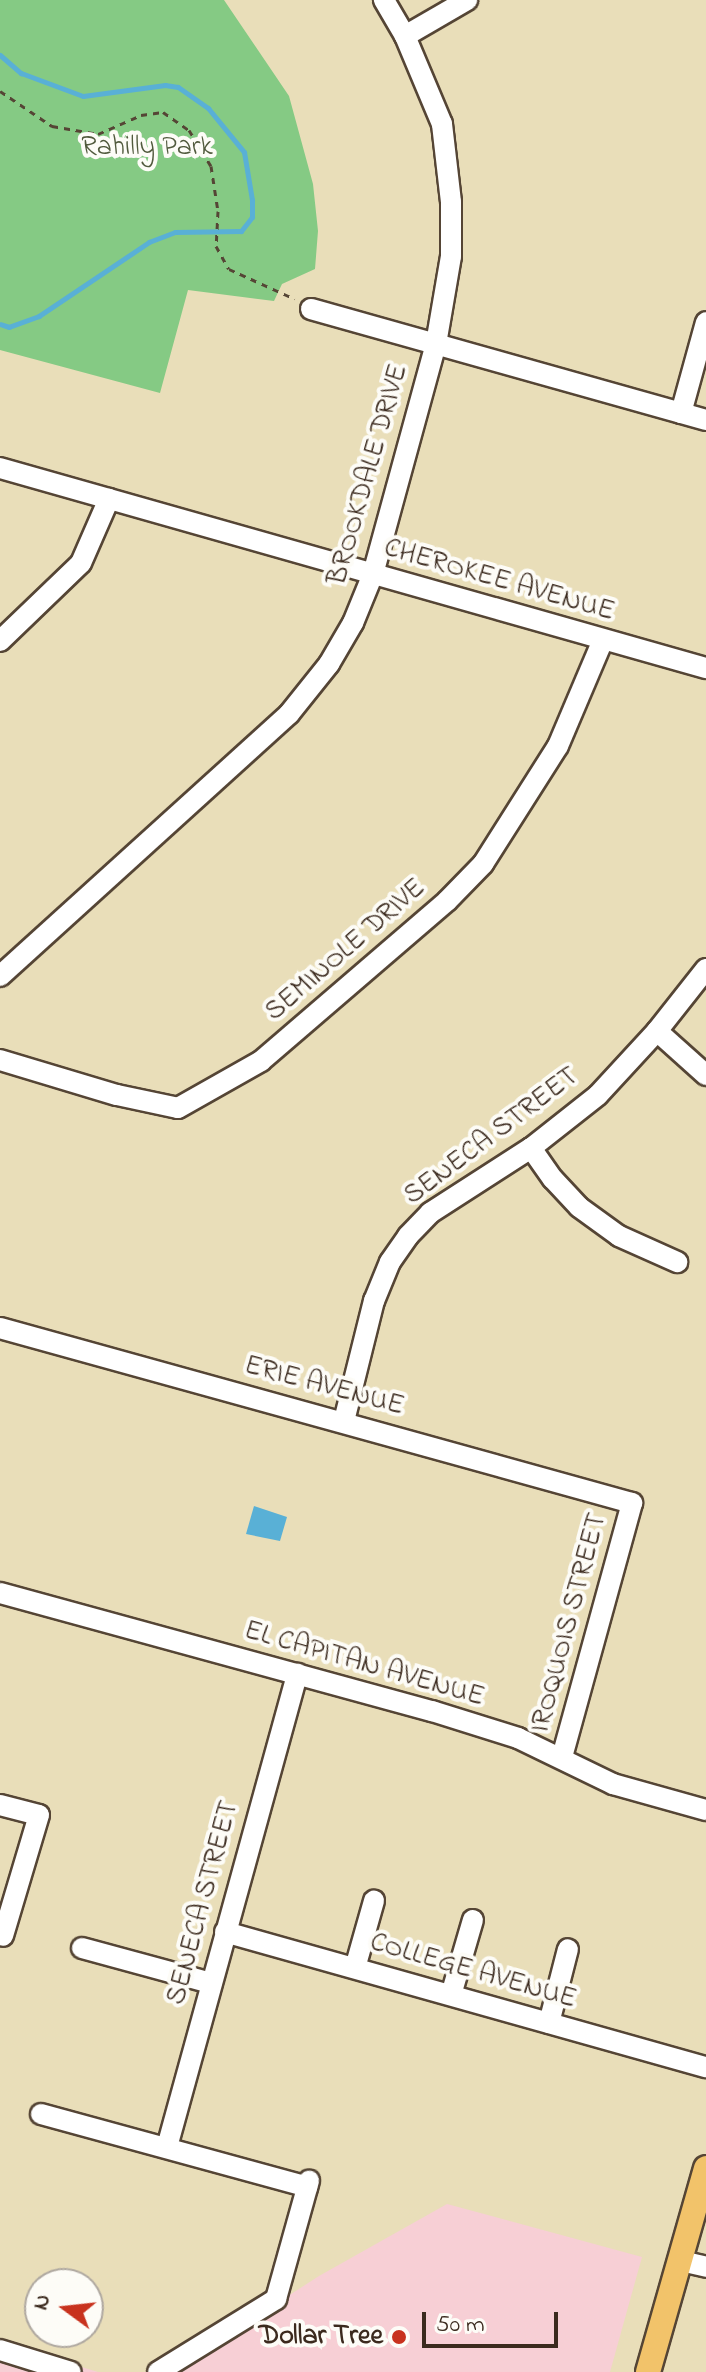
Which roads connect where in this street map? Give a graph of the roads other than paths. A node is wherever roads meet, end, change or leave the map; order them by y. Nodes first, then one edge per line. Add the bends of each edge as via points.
1 (384, 0) edge
2 (467, 0) edge
3 (405, 36) junction
4 (311, 309) road end
5 (706, 322) edge
6 (436, 344) junction
7 (681, 413) junction
8 (706, 420) edge
9 (0, 468) edge
10 (109, 499) junction
11 (373, 574) junction
12 (603, 640) junction
13 (0, 641) edge
14 (706, 668) edge
15 (706, 969) edge
16 (0, 976) edge
17 (657, 1031) junction
18 (0, 1060) edge
19 (706, 1075) edge
20 (531, 1148) junction
21 (677, 1262) dead end
22 (0, 1328) edge
23 (344, 1421) junction
24 (632, 1503) joint
25 (0, 1593) edge
26 (297, 1674) junction
27 (562, 1757) junction
28 (0, 1805) edge
29 (706, 1810) edge
30 (374, 1901) dead end
31 (473, 1920) dead end
32 (225, 1932) junction
33 (3, 1936) dead end
34 (82, 1948) dead end
35 (568, 1949) dead end
36 (355, 1968) junction
37 (211, 1983) junction
38 (451, 1995) junction
39 (549, 2023) junction
40 (706, 2067) edge
41 (41, 2114) dead end
42 (167, 2147) junction
43 (706, 2168) edge
44 (681, 2261) junction
45 (706, 2267) edge
46 (0, 2350) edge
47 (653, 2365) edge
48 (71, 2372) edge
49 (158, 2372) edge

1 - 3 street, BROOKDALE DRIVE
2 - 3 street
3 - 6 street, BROOKDALE DRIVE via 438,109 448,167 451,256
4 - 6 street
5 - 7 street
6 - 7 street
6 - 11 street, BROOKDALE DRIVE
7 - 8 street
9 - 10 street, CHEROKEE AVENUE
10 - 11 street, CHEROKEE AVENUE
10 - 13 street via 81,563
11 - 12 street, CHEROKEE AVENUE
11 - 16 street, BROOKDALE DRIVE via 329,664 289,714
12 - 14 street, CHEROKEE AVENUE
12 - 18 street, SEMINOLE DRIVE via 558,746 483,864 261,1061 178,1108
15 - 17 street, SENECA STREET
17 - 19 street
17 - 20 street, SENECA STREET via 598,1095
20 - 21 street via 579,1207 619,1236
20 - 23 street, SENECA STREET via 456,1194 408,1236 390,1262 374,1301
22 - 23 street, ERIE AVENUE
23 - 24 street, ERIE AVENUE
24 - 27 street, IROQUOIS STREET
25 - 26 street, EL CAPITAN AVENUE
26 - 27 street, EL CAPITAN AVENUE via 504,1734
26 - 32 street, SENECA STREET
27 - 29 street, EL CAPITAN AVENUE via 613,1784
28 - 33 street via 39,1815
30 - 36 street
31 - 38 street
32 - 36 street, COLLEGE AVENUE
32 - 37 street, SENECA STREET
34 - 37 street
35 - 39 street
36 - 38 street, COLLEGE AVENUE
37 - 42 street, SENECA STREET
38 - 39 street, COLLEGE AVENUE
39 - 40 street, COLLEGE AVENUE
41 - 42 street
42 - 49 street via 308,2184 276,2299
43 - 44 main road
44 - 45 street
44 - 47 main road
46 - 48 street

